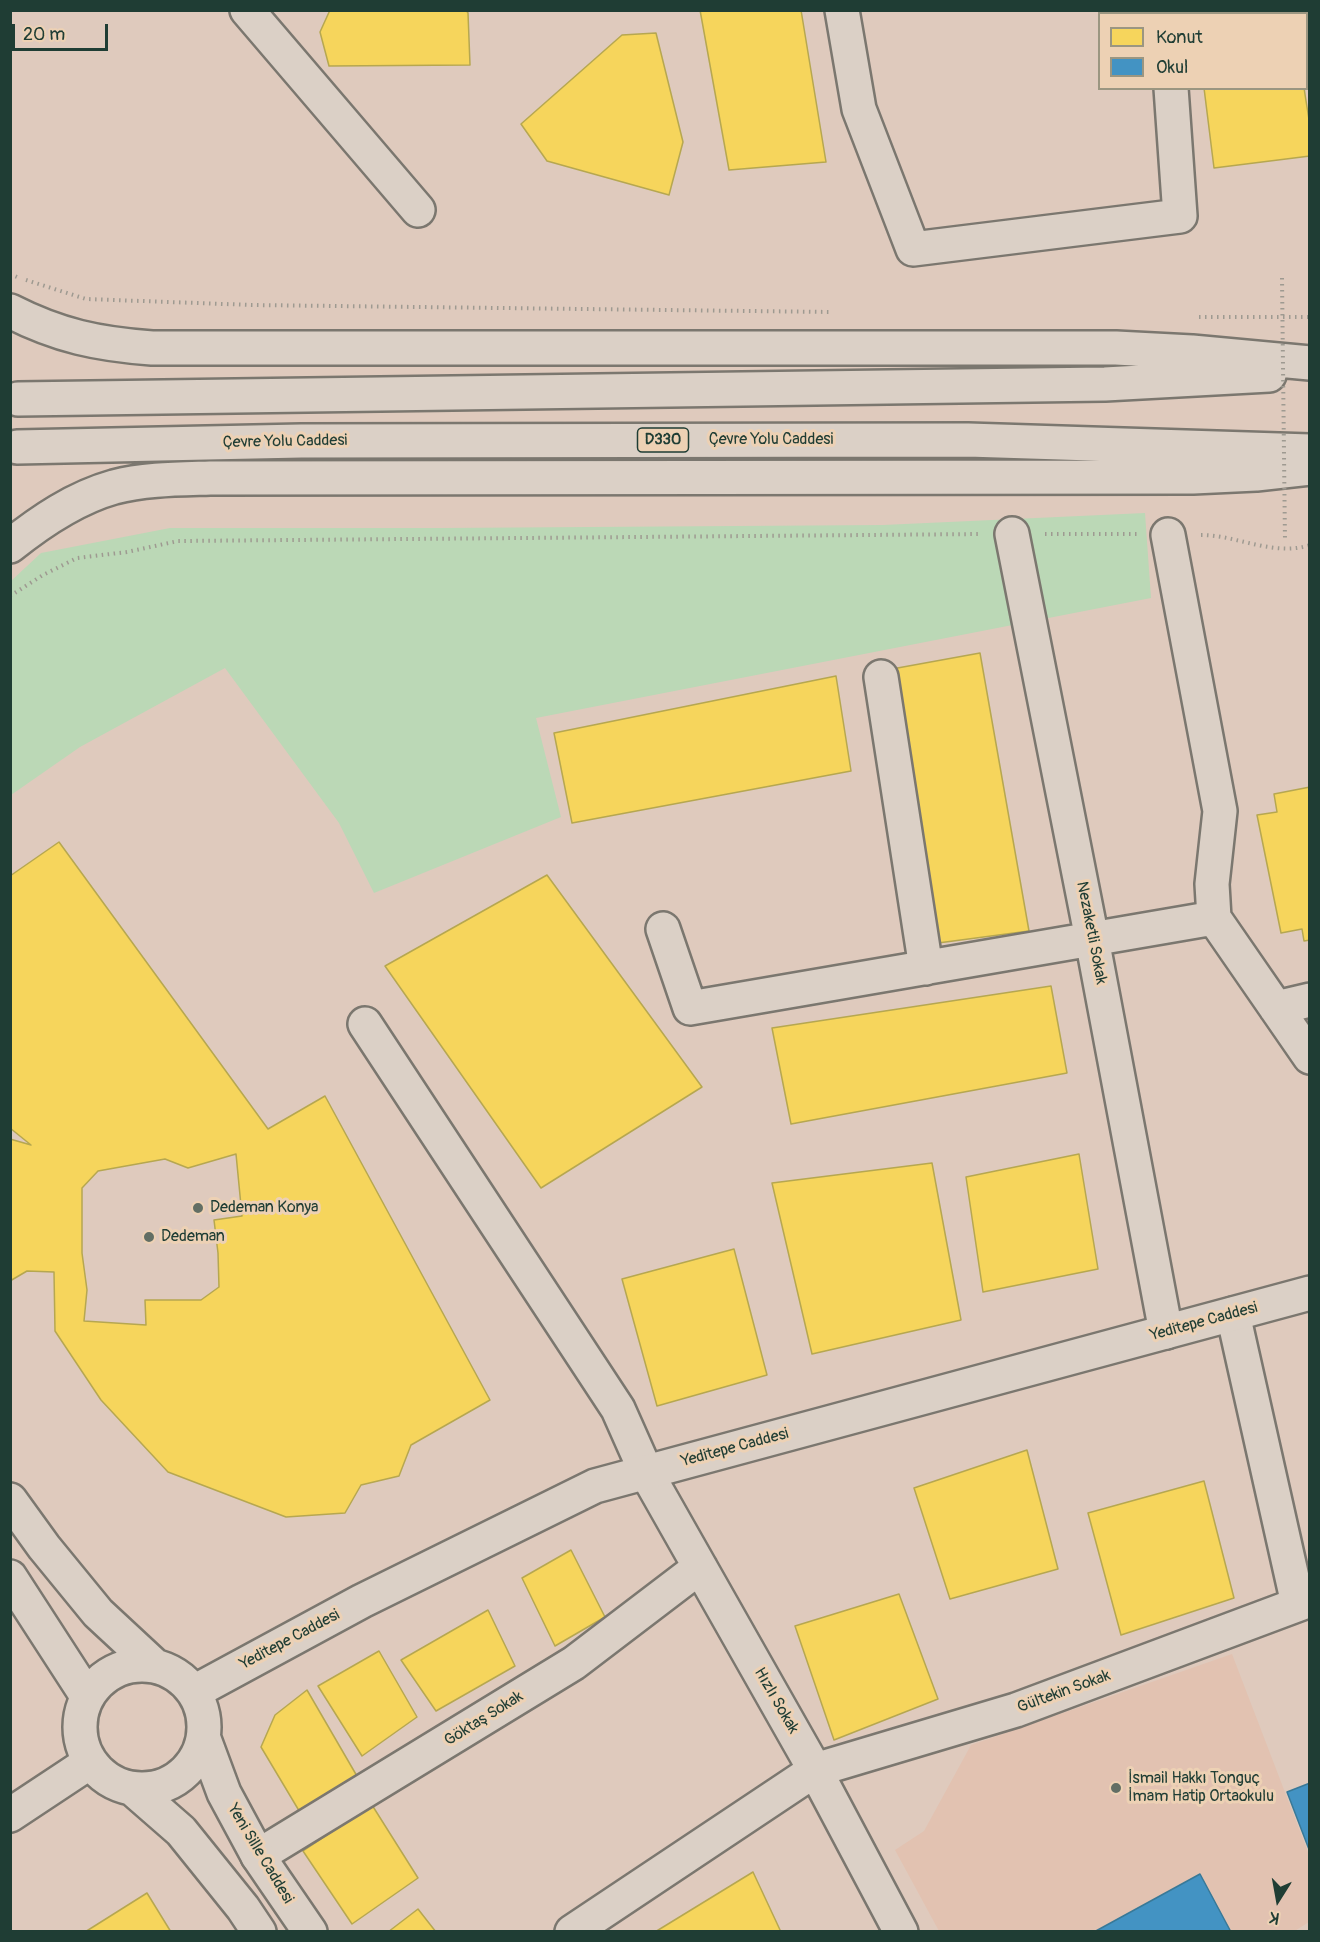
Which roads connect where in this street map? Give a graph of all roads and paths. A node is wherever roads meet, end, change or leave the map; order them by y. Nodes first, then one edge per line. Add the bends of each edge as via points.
1 (247, 10) edge
2 (842, 10) edge
3 (1171, 90) edge
4 (418, 210) dead end
5 (10, 274) edge
6 (1282, 278) dead end
7 (10, 311) edge
8 (839, 312) dead end
9 (1199, 317) dead end
10 (1310, 317) edge
11 (1310, 363) edge
12 (1310, 373) edge
13 (18, 399) dead end
14 (17, 447) dead end
15 (1310, 450) edge
16 (1310, 468) edge
17 (1012, 534) junction
18 (1168, 535) junction
19 (1285, 542) dead end
20 (1310, 545) edge
21 (10, 546) edge
22 (10, 596) edge
23 (881, 677) dead end
24 (1214, 918) junction
25 (663, 930) dead end
26 (1092, 939) junction
27 (926, 968) junction
28 (1310, 1000) edge
29 (1276, 1008) junction
30 (365, 1024) dead end
31 (1310, 1057) edge
32 (1310, 1293) edge
33 (1233, 1314) junction
34 (1166, 1332) junction
35 (646, 1472) junction
36 (10, 1500) edge
37 (700, 1567) junction
38 (10, 1577) edge
39 (1304, 1602) edge
40 (154, 1665) junction
41 (194, 1692) junction
42 (87, 1696) junction
43 (204, 1739) junction
44 (90, 1762) junction
45 (815, 1770) junction
46 (134, 1790) junction
47 (10, 1815) edge
48 (258, 1857) junction
49 (259, 1932) edge
50 (310, 1932) edge
51 (572, 1932) edge
52 (900, 1932) edge

1 - 4 main road
2 - 3 main road via 859,109 913,249 1180,216
5 - 8 path via 86,299 252,305
6 - 19 path, bridge
7 - 11 main road via 68,336 152,348 1116,348
9 - 10 path
12 - 13 main road via 1104,384
14 - 15 main road, Çevre Yolu Caddesi / D330 via 301,441 968,440
16 - 21 main road via 1181,477 158,480 114,487 70,504
17 - 18 path
17 - 22 path via 178,541 77,558
17 - 26 main road, Nezaketli Sokak
18 - 20 path via 1208,535 1270,547
18 - 24 main road via 1220,811 1212,884
23 - 27 main road
24 - 26 main road
24 - 29 main road
25 - 27 main road via 690,1008
26 - 27 main road
26 - 34 main road, Nezaketli Sokak
28 - 29 main road
29 - 31 main road
30 - 35 main road, Hızlı Sokak via 618,1408
32 - 33 main road, Yeditepe Caddesi
33 - 34 main road, Yeditepe Caddesi
33 - 39 main road
34 - 35 main road, Yeditepe Caddesi
35 - 37 main road, Hızlı Sokak
35 - 41 main road, Yeditepe Caddesi via 595,1486 362,1601
36 - 40 main road via 98,1613
37 - 45 main road, Hızlı Sokak
37 - 48 main road, Göktaş Sokak via 574,1663
38 - 42 main road
39 - 45 main road, Gültekin Sokak via 1016,1710
40 - 41 main road via 170,1671
40 - 42 main road via 116,1670 99,1681
41 - 43 main road via 202,1707
42 - 44 main road via 80,1730
43 - 46 main road via 198,1757 170,1784
43 - 48 main road, Yeni Sille Caddesi via 224,1793
44 - 46 main road via 117,1785
44 - 47 main road
45 - 51 main road, Gültekin Sokak
45 - 52 main road, Hızlı Sokak
46 - 49 main road via 181,1831
48 - 50 main road, Yeni Sille Caddesi

